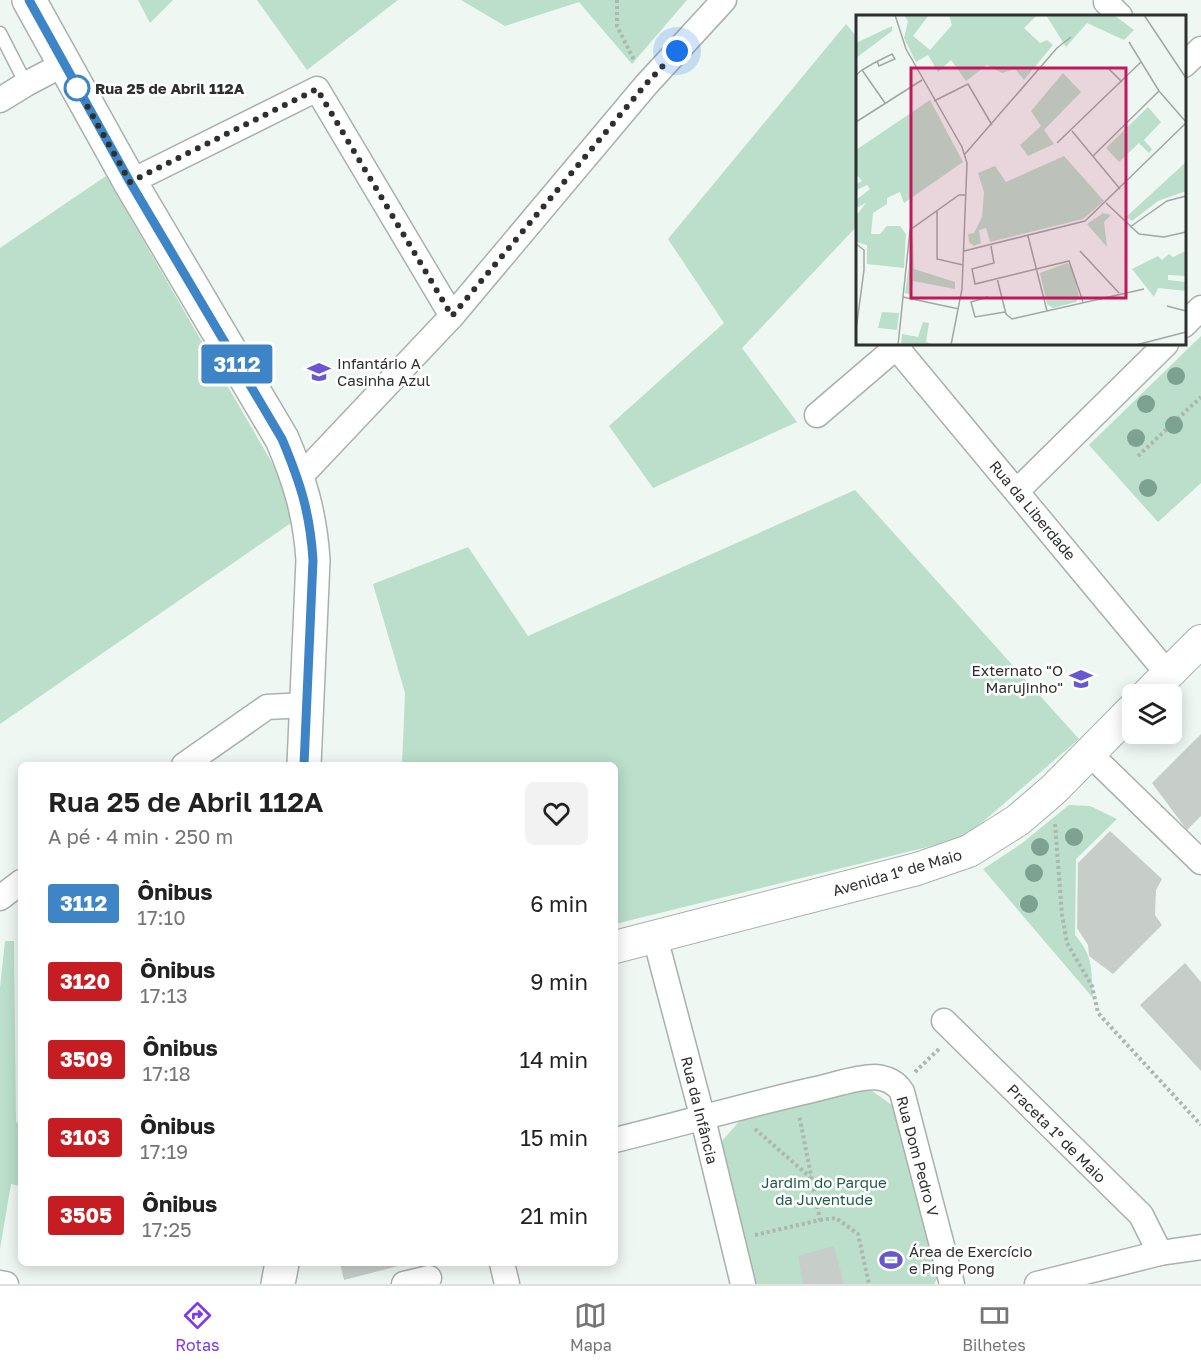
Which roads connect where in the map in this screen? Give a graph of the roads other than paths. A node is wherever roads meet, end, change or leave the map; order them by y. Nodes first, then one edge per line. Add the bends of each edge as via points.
1 (28, 0) edge
2 (724, 0) edge
3 (0, 33) edge
4 (1201, 49) edge
5 (64, 64) junction
6 (1186, 64) edge
7 (26, 84) junction
8 (0, 100) edge
9 (130, 182) junction
10 (1201, 308) edge
11 (452, 316) junction
12 (1186, 324) edge
13 (898, 345) edge
14 (1165, 345) edge
15 (817, 415) dead end
16 (299, 478) junction
17 (1017, 491) junction
18 (1201, 641) edge
19 (1158, 684) edge
20 (306, 705) junction
21 (1122, 720) edge
22 (1090, 754) junction
23 (188, 762) edge
24 (304, 762) edge
25 (1201, 861) edge
26 (18, 884) edge
27 (0, 898) edge
28 (655, 937) junction
29 (618, 946) edge
30 (950, 1027) road end
31 (703, 1119) junction
32 (618, 1139) edge
33 (1201, 1247) edge
34 (1160, 1253) junction
35 (281, 1266) edge
36 (503, 1266) edge
37 (429, 1278) dead end
38 (0, 1283) edge
39 (6, 1284) edge
40 (278, 1284) edge
41 (404, 1284) edge
42 (507, 1284) edge
43 (742, 1284) edge
44 (952, 1284) edge
45 (1037, 1284) edge

1 - 5 main road
2 - 11 street via 646,84
3 - 7 lane
4 - 6 street
5 - 7 street
5 - 9 main road
7 - 8 street
9 - 11 street via 317,89
9 - 16 main road via 282,439
10 - 12 street
11 - 16 street
13 - 15 street
13 - 17 street, Rua da Liberdade
14 - 17 street
16 - 20 main road via 313,560
17 - 19 street, Rua da Liberdade
18 - 19 street
20 - 23 street via 267,707
20 - 24 main road
21 - 22 street, Avenida 1º de Maio
22 - 25 street
22 - 28 street, Avenida 1º de Maio via 1018,820 969,851 917,869
26 - 27 street
28 - 29 street, Avenida 1º de Maio
28 - 31 street, Rua da Infância
30 - 34 street, Praceta 1º de Maio via 1141,1215
31 - 32 street, Rua Dom Pedro V
31 - 43 street, Rua da Infância
31 - 44 street, Rua Dom Pedro V via 794,1094 874,1077 887,1079 902,1092
33 - 34 street
34 - 45 street
35 - 40 main road
36 - 42 street
37 - 41 street
38 - 39 street

